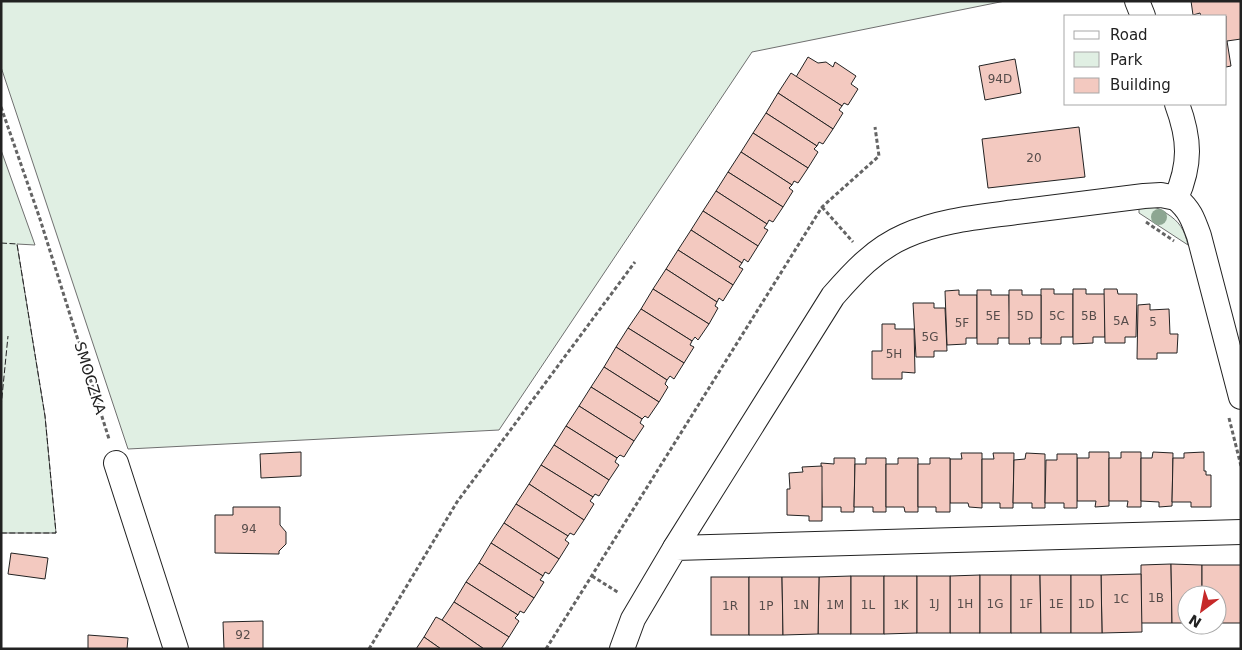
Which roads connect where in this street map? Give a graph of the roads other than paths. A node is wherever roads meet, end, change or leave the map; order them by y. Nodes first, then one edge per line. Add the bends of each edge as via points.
1 (1137, 1) edge
2 (1143, 15) edge
3 (1177, 105) edge
4 (1176, 198) junction
5 (1234, 403) edge
6 (116, 463) road end
7 (1241, 532) edge
8 (675, 548) junction
9 (176, 649) edge
10 (622, 649) edge

1 - 2 street
3 - 4 street via 1187,140 1187,160
4 - 5 street via 1185,206 1199,236
4 - 8 street via 1144,196 958,220 904,236 868,259 833,296
6 - 9 street
7 - 8 street
8 - 10 street via 633,618

